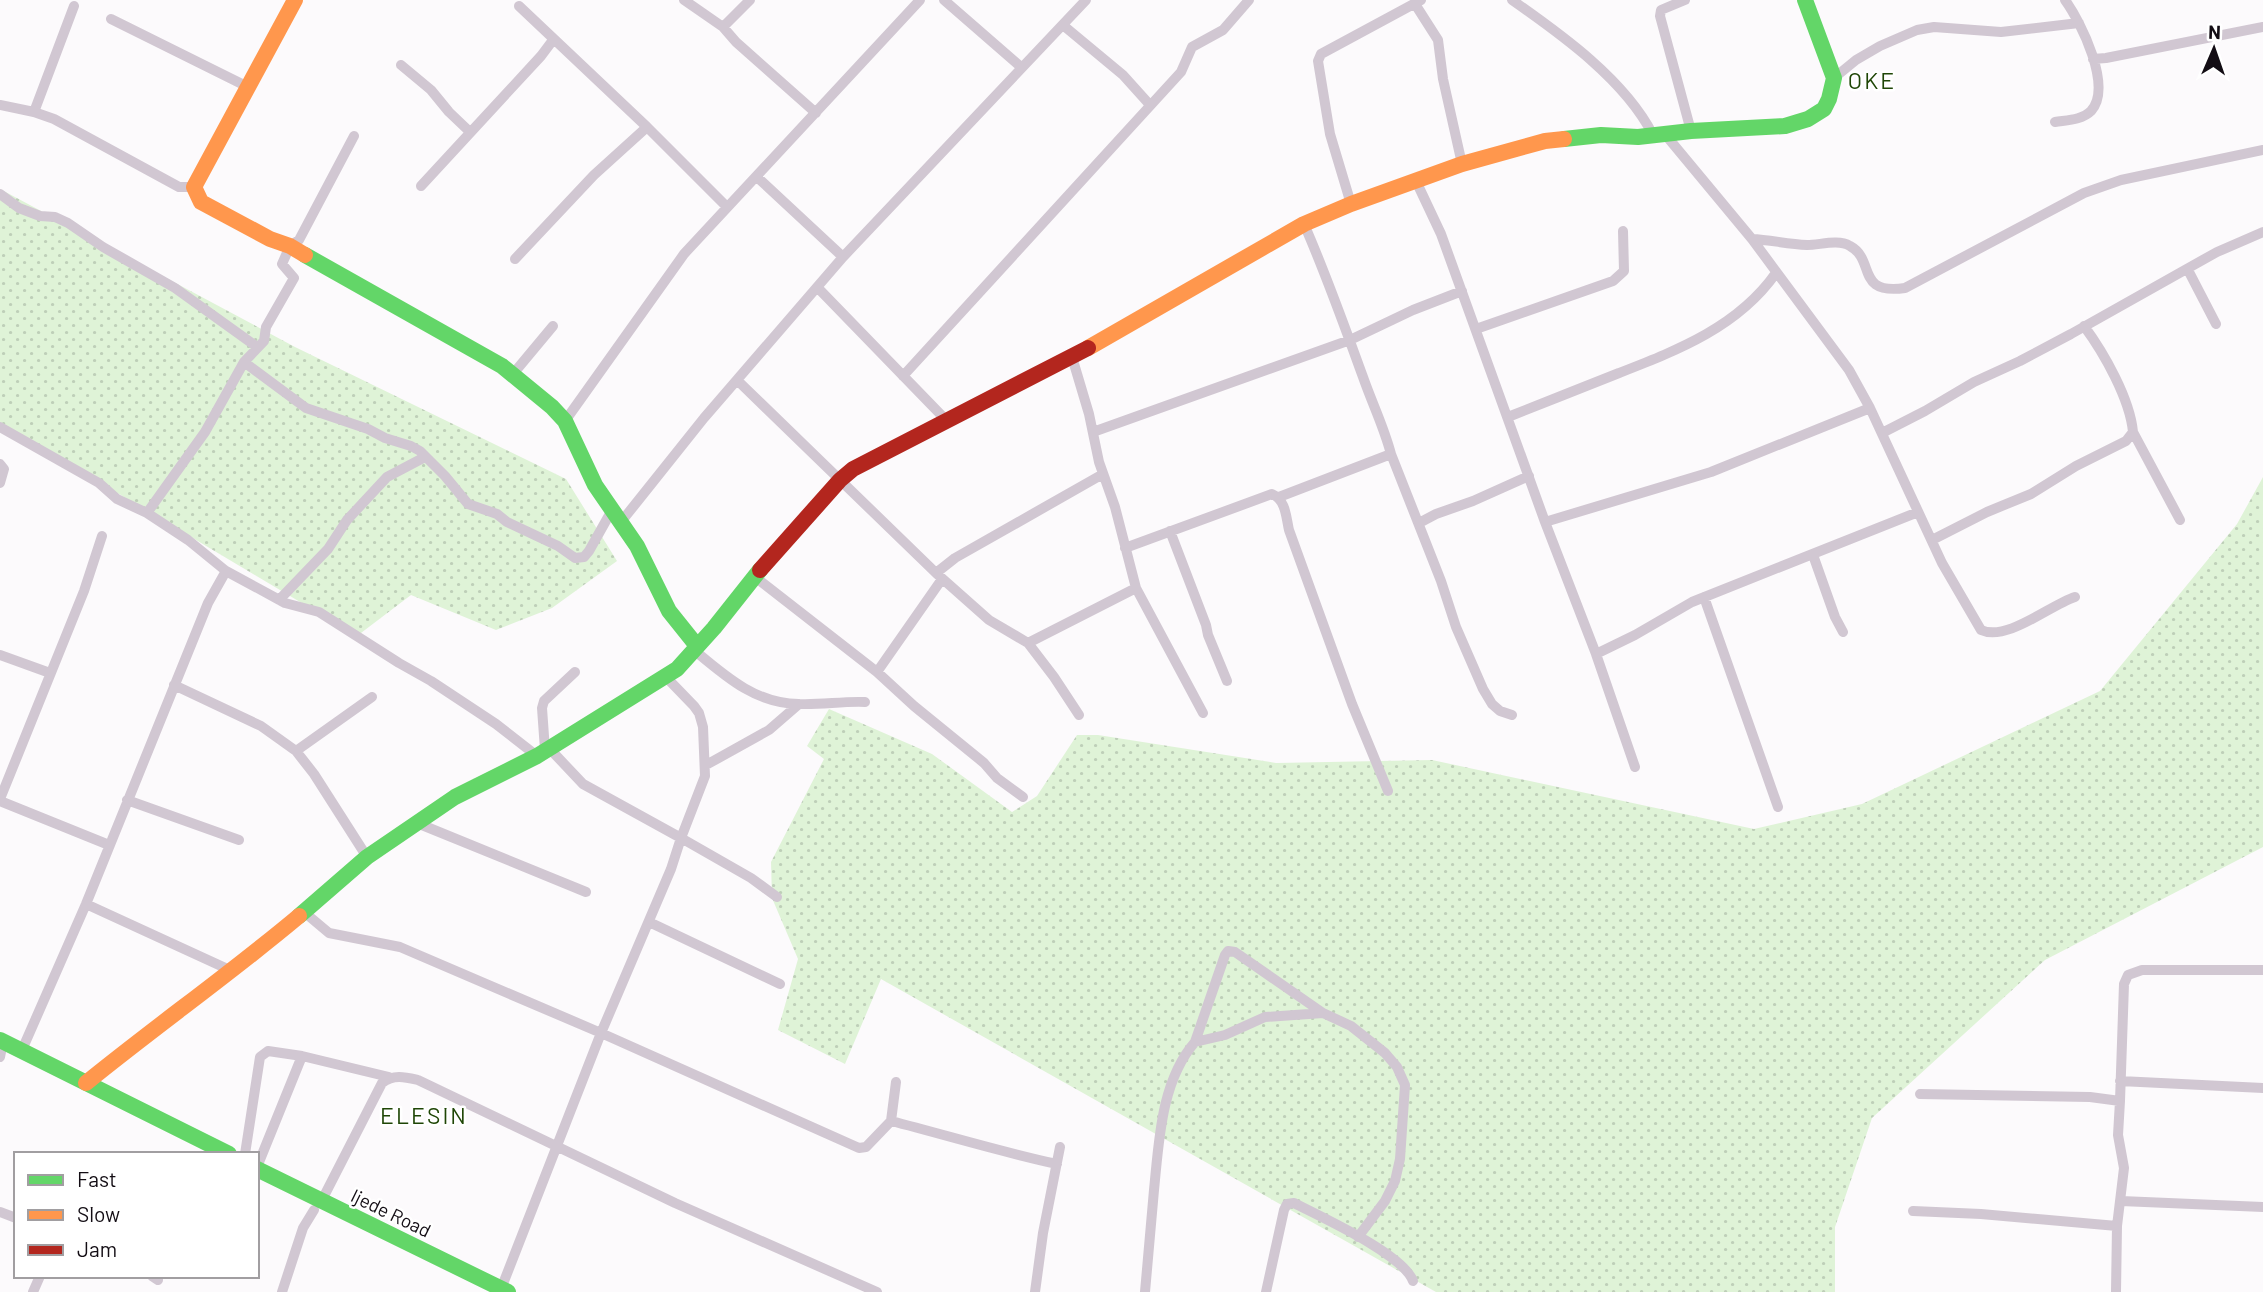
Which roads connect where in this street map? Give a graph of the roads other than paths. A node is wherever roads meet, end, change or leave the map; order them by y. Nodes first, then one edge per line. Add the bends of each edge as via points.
1 (295, 0) edge
2 (684, 0) edge
3 (750, 0) edge
4 (920, 0) edge
5 (944, 0) edge
6 (1086, 0) edge
7 (1248, 0) edge
8 (1513, 0) edge
9 (1685, 0) edge
10 (1805, 0) edge
11 (2065, 0) edge
12 (1418, 2) edge
13 (1658, 5) edge
14 (74, 6) dead end
15 (519, 6) dead end
16 (111, 19) dead end
17 (2079, 23) junction
18 (1064, 26) junction
19 (723, 27) junction
20 (2263, 27) edge
21 (553, 40) junction
22 (2093, 59) junction
23 (401, 65) dead end
24 (1021, 68) junction
25 (1834, 78) junction
26 (248, 87) junction
27 (0, 105) edge
28 (1150, 105) junction
29 (34, 112) junction
30 (816, 113) junction
31 (2055, 122) dead end
32 (647, 127) junction
33 (1691, 131) junction
34 (470, 132) junction
35 (1658, 134) junction
36 (355, 136) dead end
37 (2263, 150) edge
38 (1462, 164) junction
39 (757, 177) junction
40 (1416, 181) junction
41 (421, 186) dead end
42 (194, 187) junction
43 (0, 194) edge
44 (1351, 204) junction
45 (727, 207) junction
46 (1304, 224) junction
47 (1623, 231) dead end
48 (2263, 232) edge
49 (1752, 239) junction
50 (290, 246) junction
51 (843, 257) junction
52 (515, 259) dead end
53 (2188, 270) junction
54 (1776, 273) junction
55 (817, 287) junction
56 (1462, 291) junction
57 (2216, 324) dead end
58 (553, 326) dead end
59 (2084, 326) junction
60 (1476, 329) junction
61 (1349, 340) junction
62 (257, 347) junction
63 (1073, 357) junction
64 (244, 362) junction
65 (513, 374) junction
66 (903, 376) junction
67 (738, 381) junction
68 (1871, 408) junction
69 (1508, 417) junction
70 (946, 420) junction
71 (565, 421) junction
72 (0, 427) edge
73 (1093, 432) junction
74 (2133, 432) junction
75 (1882, 433) junction
76 (1391, 454) junction
77 (425, 457) junction
78 (0, 464) edge
79 (1103, 474) junction
80 (1529, 476) junction
81 (840, 480) junction
82 (0, 484) edge
83 (1279, 497) junction
84 (1918, 512) junction
85 (147, 513) junction
86 (616, 516) junction
87 (2180, 520) dead end
88 (1545, 522) junction
89 (1419, 523) junction
90 (1170, 531) junction
91 (102, 536) dead end
92 (1932, 540) junction
93 (1125, 548) junction
94 (1813, 555) junction
95 (226, 571) junction
96 (939, 576) junction
97 (755, 577) junction
98 (1136, 588) junction
99 (1704, 597) junction
100 (2075, 597) dead end
101 (279, 600) junction
102 (1843, 632) dead end
103 (1028, 643) junction
104 (695, 648) junction
105 (1596, 654) junction
106 (0, 655) edge
107 (877, 672) junction
108 (50, 673) junction
109 (575, 673) dead end
110 (665, 676) junction
111 (1227, 681) dead end
112 (174, 685) junction
113 (372, 698) dead end
114 (865, 702) dead end
115 (799, 705) junction
116 (1203, 713) dead end
117 (1079, 715) dead end
118 (1513, 715) dead end
119 (296, 751) junction
120 (544, 751) junction
121 (706, 765) junction
122 (1635, 767) dead end
123 (1388, 791) dead end
124 (1023, 797) dead end
125 (0, 800) edge
126 (127, 800) junction
127 (1778, 807) dead end
128 (417, 823) junction
129 (681, 838) junction
130 (239, 840) dead end
131 (109, 845) junction
132 (368, 857) junction
133 (586, 892) dead end
134 (777, 897) dead end
135 (86, 904) junction
136 (304, 912) junction
137 (649, 922) junction
138 (2263, 970) edge
139 (232, 971) junction
140 (780, 984) dead end
141 (1322, 1013) junction
142 (601, 1033) junction
143 (1195, 1042) junction
144 (0, 1050) edge
145 (22, 1050) junction
146 (302, 1056) junction
147 (389, 1077) junction
148 (2120, 1080) junction
149 (896, 1082) dead end
150 (86, 1083) junction
151 (2263, 1088) edge
152 (1920, 1094) dead end
153 (2120, 1101) junction
154 (891, 1121) junction
155 (558, 1146) junction
156 (1060, 1147) dead end
157 (201, 1152) edge
158 (225, 1152) edge
159 (245, 1152) edge
160 (259, 1163) edge
161 (1056, 1164) junction
162 (259, 1169) edge
163 (259, 1182) edge
164 (2121, 1201) junction
165 (318, 1206) junction
166 (2263, 1207) edge
167 (1913, 1211) dead end
168 (2117, 1226) junction
169 (1358, 1237) junction
170 (1413, 1281) dead end
171 (504, 1290) edge
172 (282, 1292) edge
173 (483, 1292) edge
174 (877, 1292) edge
175 (1035, 1292) edge
176 (1145, 1292) edge
177 (1266, 1292) edge
178 (2116, 1292) edge

1 - 26 street
2 - 19 street
3 - 19 street
4 - 30 street
5 - 24 street
6 - 18 street
7 - 28 street via 1223,30 1192,47 1181,72
8 - 35 street via 1554,29 1623,91
9 - 13 street
10 - 25 street
11 - 17 street
12 - 38 street via 1438,40
12 - 44 street via 1321,54 1318,61 1330,134
13 - 33 street
14 - 29 street
15 - 21 street
16 - 26 street
17 - 22 street
17 - 25 street via 2001,32 1917,30 1880,46
18 - 24 street
18 - 28 street via 1123,75
19 - 30 street
20 - 22 street
21 - 32 street
21 - 34 street
22 - 31 street via 2098,91 2095,104 2077,119
23 - 34 street
24 - 51 street
25 - 33 street via 1824,109 1808,120 1785,126
26 - 42 street
27 - 29 street
28 - 66 street
29 - 42 street via 179,187
30 - 39 street
32 - 45 street
32 - 52 street via 587,181
33 - 35 street
34 - 41 street
35 - 38 street via 1545,141
35 - 49 street
36 - 50 street via 299,240
37 - 49 street via 2121,180 2084,193 1905,288 1880,288 1849,245
38 - 40 street
39 - 45 street
39 - 51 street
40 - 44 street
40 - 56 street
42 - 50 street via 201,202
43 - 62 street via 19,208 68,223 175,288
44 - 46 street
45 - 71 street via 684,254
46 - 61 street
46 - 63 street
47 - 60 street via 1623,271 1613,281
48 - 53 street
49 - 54 street
50 - 62 street via 282,264 294,278
50 - 65 street
51 - 55 street
53 - 57 street
53 - 59 street
54 - 68 street via 1849,370
54 - 69 street via 1750,304 1683,347
55 - 66 street
55 - 67 street
56 - 60 street
56 - 61 street
58 - 65 street
59 - 74 street via 2111,371
59 - 75 street
60 - 69 street
61 - 73 street
61 - 76 street
62 - 64 street
63 - 70 street
63 - 73 street
64 - 77 street via 306,408 411,446
64 - 85 street via 205,432
65 - 71 street
66 - 70 street
67 - 81 street
67 - 86 street
68 - 75 street
68 - 88 street via 1711,472
69 - 80 street
70 - 81 street
71 - 86 street via 595,485
72 - 85 street
73 - 79 street
74 - 87 street
74 - 92 street via 2126,441 2031,494
75 - 84 street
76 - 83 street
76 - 89 street
77 - 86 street via 468,504 498,514 575,558 584,557
77 - 101 street via 387,477
78 - 82 street via 4,469
79 - 93 street
79 - 96 street via 955,558
80 - 88 street
80 - 89 street
81 - 96 street
81 - 97 street
83 - 90 street via 1272,494
83 - 123 street via 1352,704
84 - 92 street
84 - 94 street
85 - 95 street
86 - 104 street
88 - 105 street
89 - 118 street via 1483,689 1492,705
90 - 93 street
90 - 111 street
91 - 108 street
92 - 100 street via 1981,630 2004,630
93 - 98 street
94 - 99 street
94 - 102 street
95 - 101 street
95 - 112 street
96 - 103 street via 989,620
96 - 107 street
97 - 104 street
97 - 107 street
98 - 103 street
98 - 116 street
99 - 105 street
99 - 127 street
101 - 120 street via 318,612
103 - 117 street
104 - 110 street
104 - 115 street via 722,674 755,695
105 - 122 street
106 - 108 street
107 - 124 street
108 - 125 street
109 - 120 street via 544,701
110 - 120 street
110 - 121 street via 699,713
112 - 119 street via 261,726
112 - 126 street
113 - 119 street
114 - 115 street
115 - 121 street via 769,730
119 - 132 street
120 - 128 street via 455,797
120 - 129 street via 583,785
121 - 129 street
125 - 131 street
126 - 130 street
126 - 131 street
128 - 132 street
128 - 133 street
129 - 134 street
129 - 137 street
131 - 135 street
132 - 136 street
135 - 139 street
135 - 145 street
136 - 139 street
136 - 142 street via 329,933 400,947
137 - 140 street
137 - 142 street
138 - 148 street via 2142,970 2128,975
139 - 150 street
141 - 143 street via 1265,1017
141 - 143 street via 1228,951
141 - 169 street via 1351,1026 1385,1053 1405,1085 1399,1169 1385,1200
142 - 154 street via 859,1149
142 - 155 street
143 - 176 street via 1166,1100
144 - 145 street
144 - 157 street
145 - 150 street
146 - 147 street
146 - 159 street via 268,1051 260,1057
146 - 160 street
147 - 155 street via 418,1080
147 - 165 street
148 - 151 street
148 - 153 street
149 - 154 street
150 - 158 street
152 - 153 street
153 - 164 street
154 - 161 street
155 - 171 street
155 - 174 street
156 - 161 street
161 - 175 street
162 - 165 street, Ijede Road
163 - 165 street, Ijede Road
164 - 166 street
164 - 168 street
165 - 171 street, Ijede Road
165 - 172 street via 303,1228
165 - 173 street, Ijede Road
167 - 168 street
168 - 178 street
169 - 170 street via 1401,1264
169 - 177 street via 1294,1203 1287,1204

